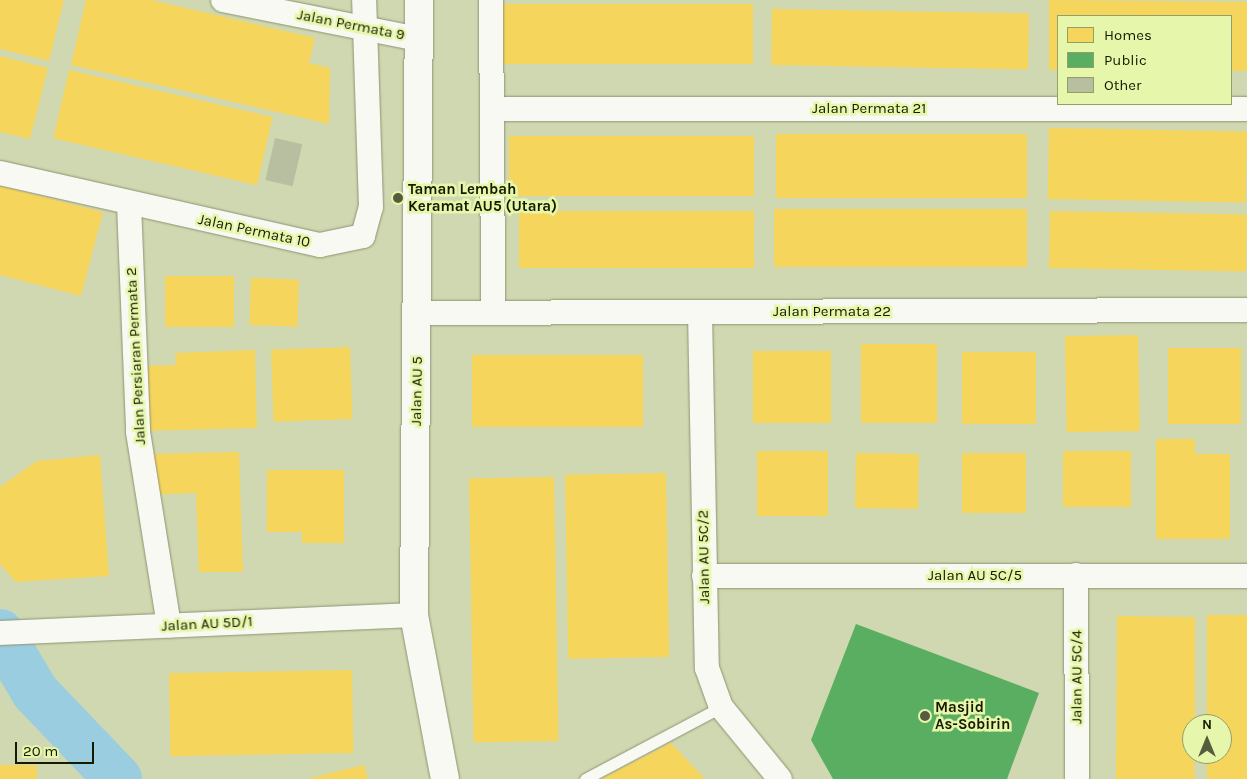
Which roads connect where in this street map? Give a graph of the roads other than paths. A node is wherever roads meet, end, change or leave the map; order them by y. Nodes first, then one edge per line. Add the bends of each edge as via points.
1 (223, 0) edge
2 (364, 0) edge
3 (419, 0) edge
4 (491, 0) edge
5 (364, 29) junction
6 (419, 39) junction
7 (492, 109) junction
8 (1247, 109) edge
9 (0, 174) edge
10 (129, 204) junction
11 (1247, 310) edge
12 (700, 312) junction
13 (418, 313) junction
14 (493, 313) junction
15 (1076, 575) junction
16 (704, 576) junction
17 (1247, 576) edge
18 (414, 615) junction
19 (169, 626) junction
20 (0, 633) edge
21 (721, 707) junction
22 (445, 779) edge
23 (585, 779) edge
24 (780, 779) edge
25 (1077, 779) edge

1 - 5 street, Jalan Permata 9
2 - 5 street
3 - 6 main road, Jalan AU 5
4 - 7 street
5 - 6 street, Jalan Permata 9
5 - 10 street, Jalan Permata 10 via 371,207 363,236 320,246
6 - 13 main road, Jalan AU 5
7 - 8 street, Jalan Permata 21
7 - 14 street
9 - 10 street, Jalan Permata 10
10 - 19 street, Jalan Persiaran Permata 2 via 138,432
11 - 12 street, Jalan Permata 22
12 - 14 street, Jalan Permata 22
12 - 16 street, Jalan AU 5C/2
13 - 14 street, Jalan Permata 22
13 - 18 main road, Jalan AU 5
15 - 16 street, Jalan AU 5C/5
15 - 17 street, Jalan AU 5C/5
15 - 25 street, Jalan AU 5C/4
16 - 21 street, Jalan AU 5C/2 via 707,668
18 - 19 street, Jalan AU 5D/1
18 - 22 main road, Jalan AU 5
19 - 20 street, Jalan AU 5D/1
21 - 23 lane
21 - 24 street, Jalan AU 5C/2

